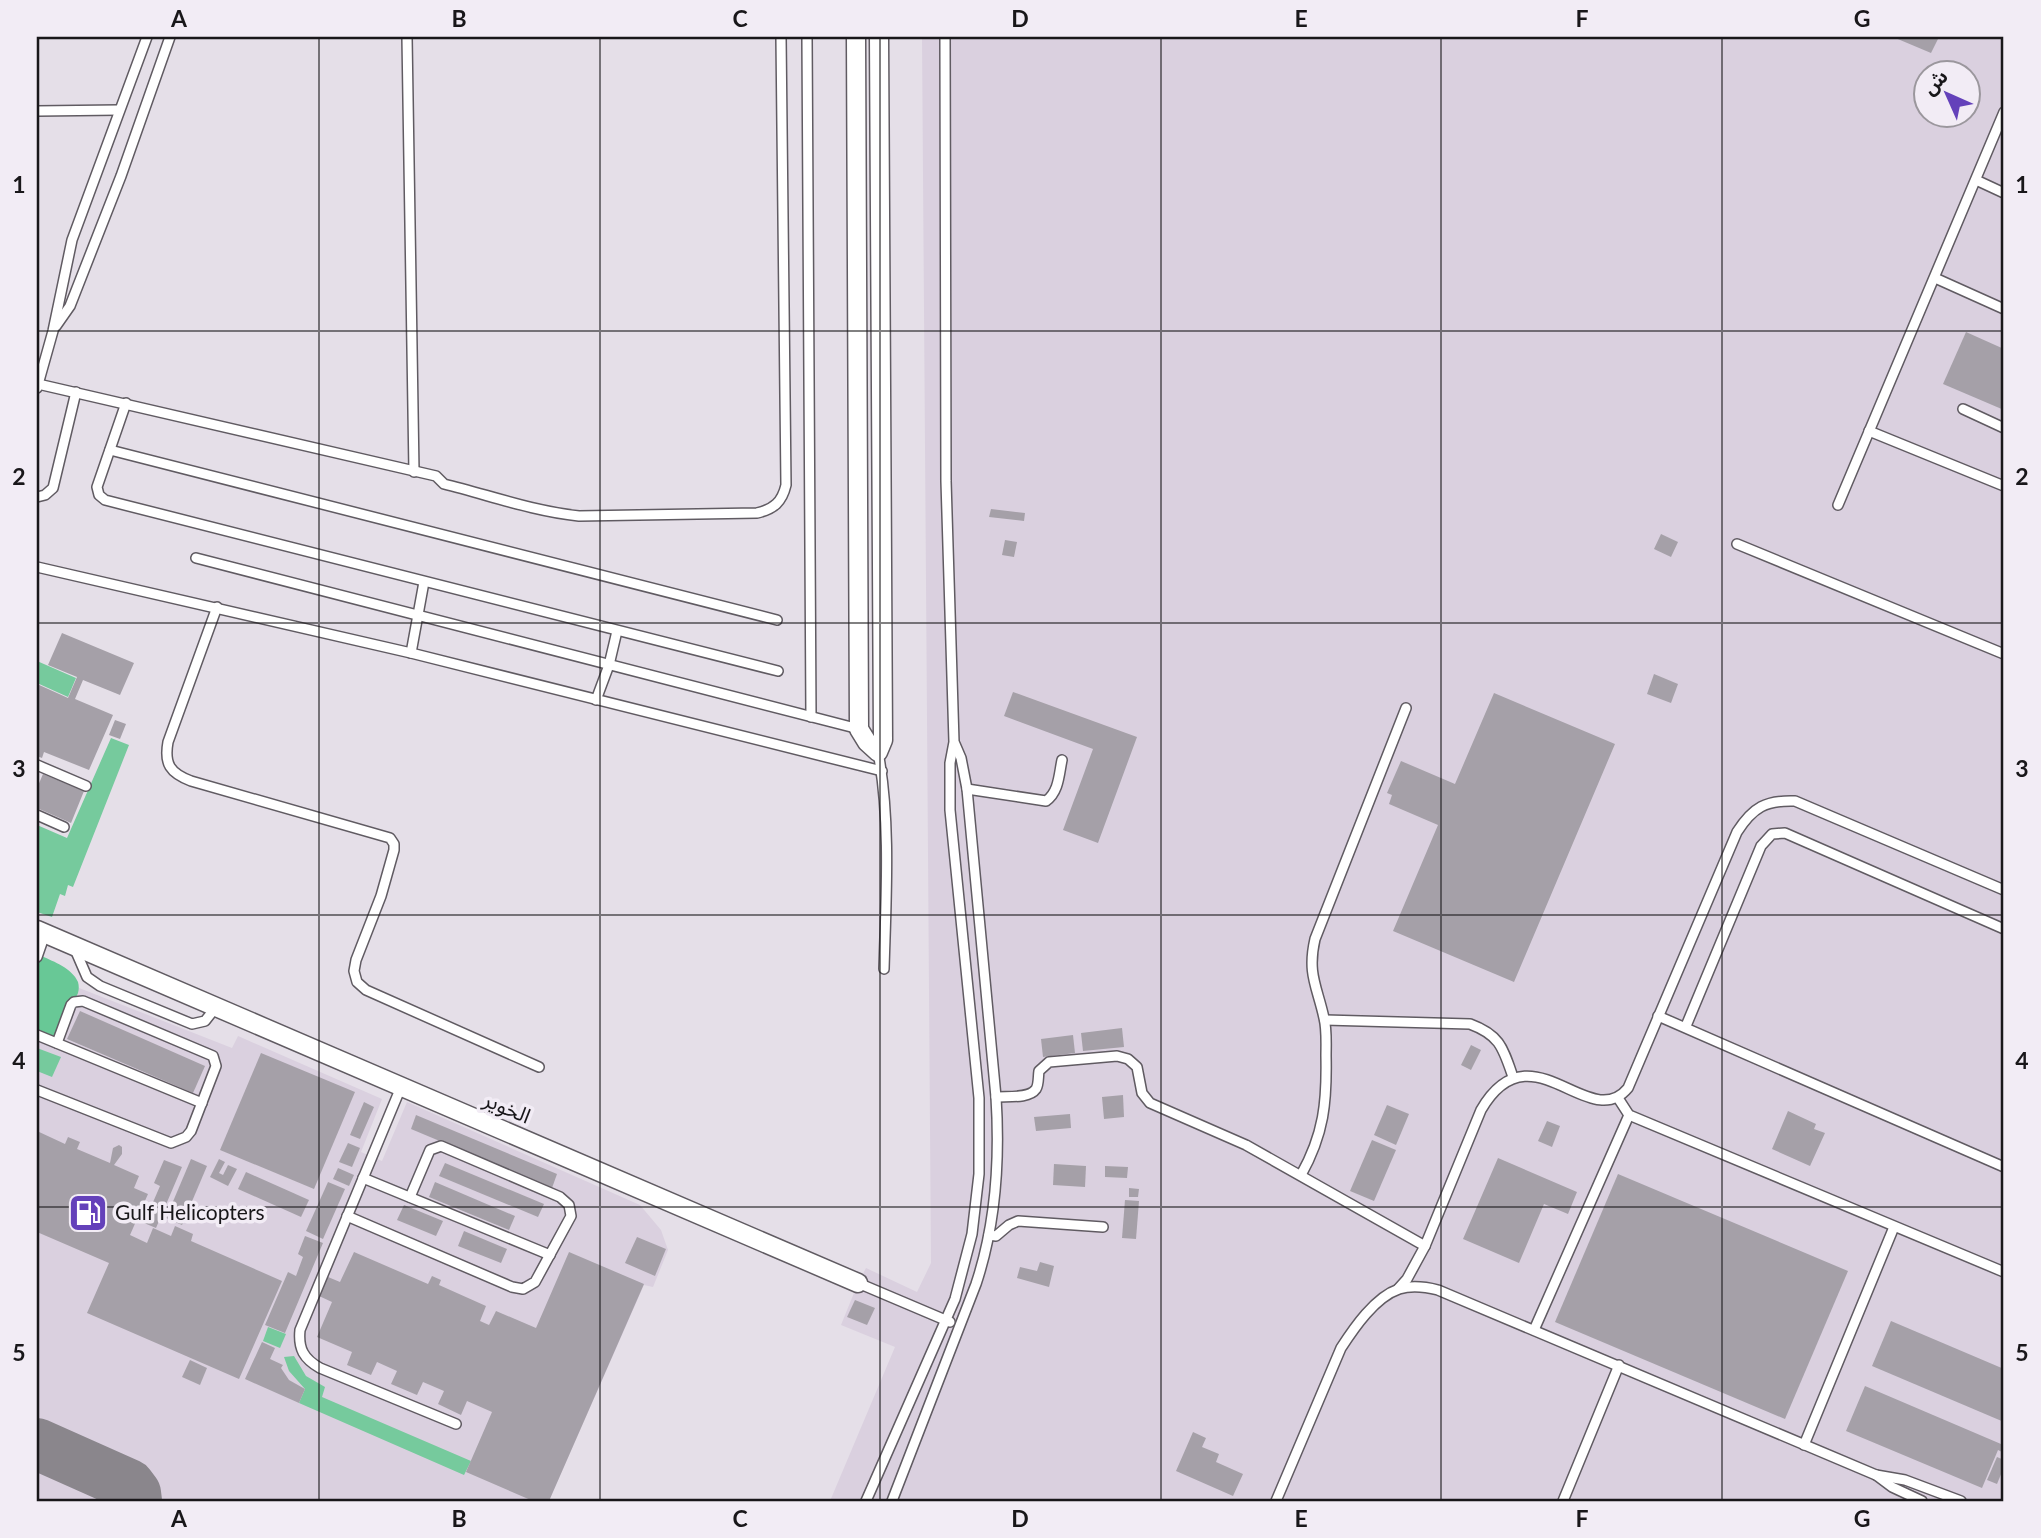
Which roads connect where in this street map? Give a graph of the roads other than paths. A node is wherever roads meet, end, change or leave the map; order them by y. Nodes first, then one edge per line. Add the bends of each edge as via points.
1 (147, 37) edge
2 (170, 37) edge
3 (407, 37) edge
4 (781, 37) edge
5 (807, 37) edge
6 (856, 37) edge
7 (879, 37) edge
8 (945, 37) edge
9 (119, 110) junction
10 (37, 111) edge
11 (2004, 113) edge
12 (1976, 180) junction
13 (2004, 193) edge
14 (1935, 278) junction
15 (2004, 309) edge
16 (53, 331) junction
17 (38, 387) edge
18 (76, 392) junction
19 (125, 403) junction
20 (1963, 409) dead end
21 (2004, 428) edge
22 (1869, 431) junction
23 (110, 450) junction
24 (414, 472) junction
25 (2004, 486) edge
26 (37, 497) edge
27 (1838, 505) dead end
28 (1737, 544) dead end
29 (196, 558) dead end
30 (37, 567) edge
31 (424, 582) junction
32 (217, 607) junction
33 (418, 617) junction
34 (777, 620) dead end
35 (617, 631) junction
36 (411, 653) junction
37 (2004, 654) edge
38 (609, 665) junction
39 (778, 671) dead end
40 (596, 700) junction
41 (1406, 708) dead end
42 (811, 717) junction
43 (859, 729) junction
44 (954, 742) junction
45 (878, 752) junction
46 (1062, 760) dead end
47 (37, 765) edge
48 (882, 771) junction
49 (86, 786) dead end
50 (967, 789) junction
51 (37, 815) edge
52 (64, 827) dead end
53 (2004, 890) edge
54 (2004, 929) edge
55 (41, 932) edge
56 (73, 946) junction
57 (37, 957) edge
58 (884, 970) dead end
59 (216, 1007) junction
60 (1658, 1016) junction
61 (1325, 1020) junction
62 (1686, 1026) junction
63 (37, 1034) edge
64 (57, 1043) junction
65 (539, 1067) dead end
66 (1513, 1077) junction
67 (401, 1087) junction
68 (37, 1090) edge
69 (996, 1097) junction
70 (1618, 1098) junction
71 (202, 1103) junction
72 (1629, 1115) junction
73 (2004, 1167) edge
74 (1301, 1175) junction
75 (363, 1178) junction
76 (410, 1198) junction
77 (347, 1216) junction
78 (1103, 1227) dead end
79 (1894, 1227) junction
80 (989, 1235) junction
81 (1425, 1245) junction
82 (550, 1255) junction
83 (2004, 1272) edge
84 (858, 1283) joint
85 (1398, 1289) junction
86 (946, 1320) junction
87 (960, 1326) junction
88 (1534, 1330) junction
89 (1619, 1365) junction
90 (456, 1424) dead end
91 (1804, 1445) junction
92 (1876, 1475) junction
93 (866, 1501) edge
94 (892, 1501) edge
95 (1276, 1501) edge
96 (1563, 1501) edge
97 (1922, 1501) edge
98 (1961, 1501) edge

1 - 9 lane
2 - 16 lane via 70,306
3 - 24 lane
4 - 24 lane via 786,485 778,504 757,513 579,516 533,510
5 - 42 lane
6 - 43 street
7 - 45 street via 883,740
8 - 44 lane via 946,481
9 - 10 lane
9 - 16 lane via 72,240
11 - 12 lane
12 - 13 lane
12 - 14 lane
14 - 15 lane
14 - 22 lane
16 - 17 lane
17 - 18 lane
18 - 19 lane
18 - 26 lane via 56,479 45,495
19 - 23 lane
19 - 24 lane
20 - 21 lane
22 - 25 lane
22 - 27 lane
23 - 31 lane via 97,487 105,500
23 - 34 lane
28 - 37 lane
29 - 33 lane
30 - 32 lane
31 - 33 lane
31 - 35 lane
32 - 36 lane
32 - 65 lane via 168,742 170,767 191,781 390,838 394,850 356,960 357,982
33 - 36 lane
33 - 38 lane
35 - 38 lane
35 - 39 lane
36 - 40 lane
38 - 40 lane
38 - 42 lane
40 - 48 lane
41 - 61 lane via 1315,939 1313,982
42 - 43 lane
43 - 45 street
44 - 50 lane
44 - 86 lane via 950,810 980,1129 972,1234
45 - 48 lane
46 - 50 lane via 1056,789 1046,801
47 - 49 lane
48 - 58 lane
50 - 69 lane
51 - 52 lane
53 - 60 lane via 1795,801 1777,800 1747,817 1737,832
54 - 62 lane via 1785,833 1772,834 1761,846
55 - 56 street, الخوير
55 - 57 lane
56 - 59 street, الخوير
56 - 59 lane via 88,976 100,986 192,1024 205,1021
59 - 67 street, الخوير
60 - 62 lane
60 - 70 lane via 1628,1088
61 - 66 lane via 1470,1024 1496,1039
61 - 74 lane via 1326,1105 1317,1144
62 - 73 lane
63 - 64 lane
64 - 71 lane
64 - 71 lane via 71,1005 83,1001 214,1056 216,1066
66 - 70 lane via 1545,1079 1601,1101
66 - 81 lane via 1500,1084 1480,1110
67 - 75 lane
67 - 84 street, الخوير
68 - 71 lane via 171,1143 186,1137
69 - 74 lane via 1030,1094 1038,1085 1039,1071 1049,1062 1123,1057 1137,1067 1142,1093 1150,1103 1217,1130
69 - 80 lane via 996,1174
70 - 72 lane
72 - 79 lane
72 - 88 lane
74 - 81 lane
75 - 76 lane
75 - 77 lane
76 - 82 lane
76 - 82 lane via 430,1150 444,1147 565,1200 571,1210 570,1222
77 - 82 lane via 517,1289 535,1282
77 - 90 lane via 300,1330 302,1353 320,1368
78 - 80 lane via 1018,1222
79 - 83 lane
79 - 91 lane
80 - 87 lane
81 - 85 lane
84 - 86 lane, الخوير
85 - 88 lane via 1438,1290
85 - 95 lane via 1362,1318 1341,1348
86 - 87 lane, الخوير
86 - 93 lane
87 - 94 lane
88 - 89 lane
89 - 91 lane
89 - 96 lane
91 - 92 lane
92 - 97 lane
92 - 98 lane via 1905,1480

